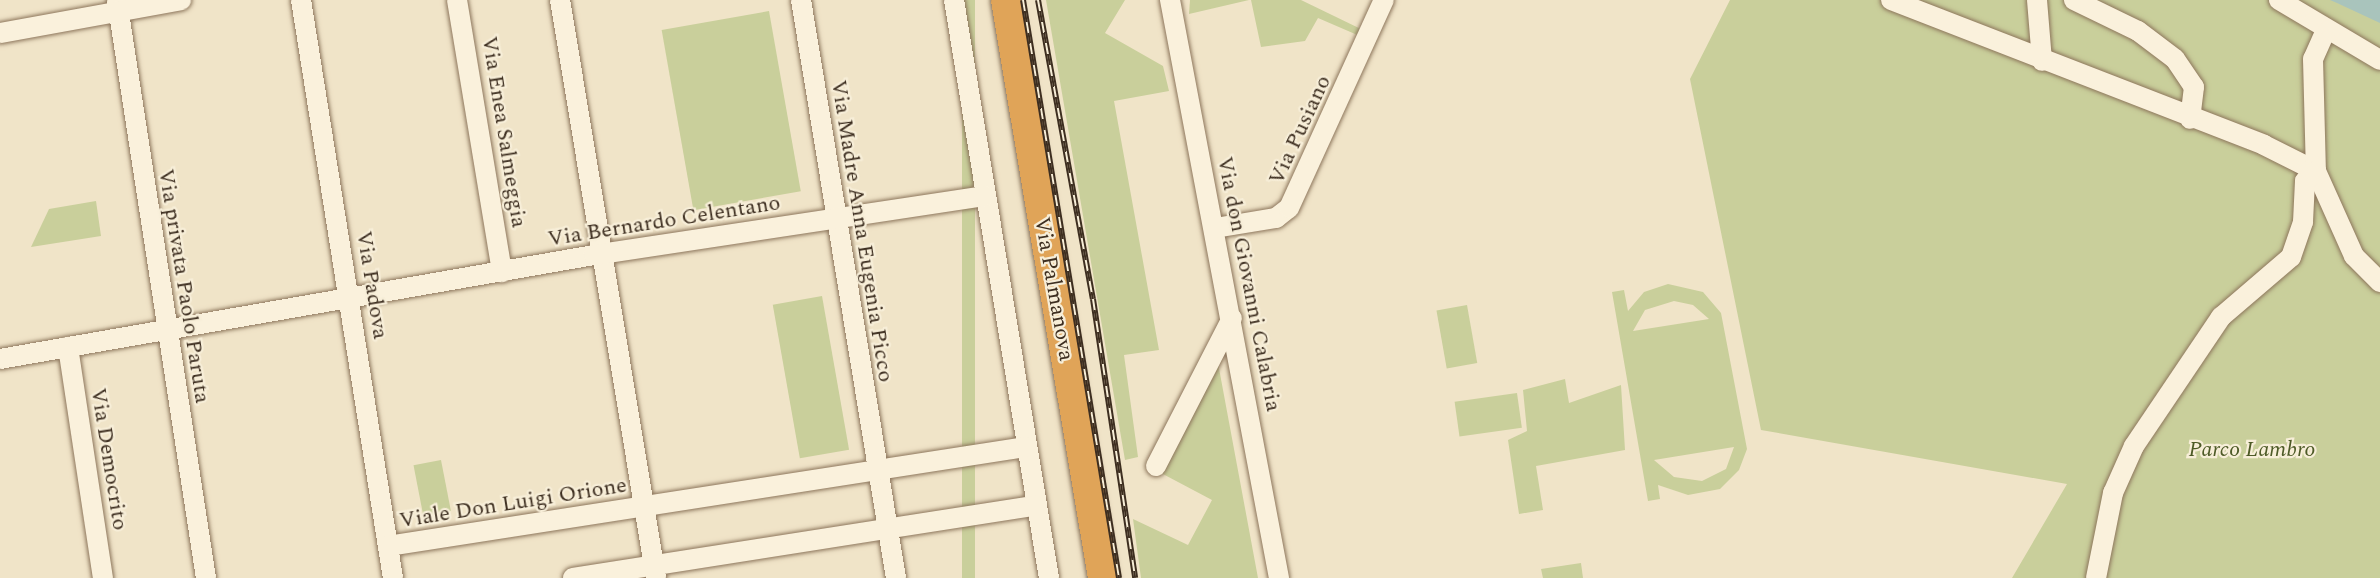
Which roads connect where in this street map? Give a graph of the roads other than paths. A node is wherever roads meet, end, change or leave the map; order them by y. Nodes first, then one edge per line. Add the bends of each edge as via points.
1 (181, 0) edge
2 (301, 0) edge
3 (457, 0) edge
4 (560, 0) edge
5 (801, 0) edge
6 (954, 0) edge
7 (988, 0) edge
8 (1006, 0) edge
9 (1170, 0) edge
10 (1384, 0) edge
11 (1891, 0) edge
12 (2037, 0) edge
13 (2074, 0) edge
14 (2279, 0) edge
15 (117, 5) edge
16 (2326, 30) junction
17 (0, 33) edge
18 (2380, 60) edge
19 (2042, 61) junction
20 (2190, 119) junction
21 (2316, 171) junction
22 (986, 196) junction
23 (837, 219) junction
24 (1215, 228) junction
25 (603, 254) junction
26 (502, 272) junction
27 (2380, 282) edge
28 (350, 298) junction
29 (1232, 318) junction
30 (166, 330) junction
31 (68, 347) junction
32 (0, 358) edge
33 (1026, 447) junction
34 (1156, 466) dead end
35 (875, 471) junction
36 (1035, 506) junction
37 (644, 507) junction
38 (887, 528) junction
39 (388, 546) junction
40 (655, 572) edge
41 (104, 578) edge
42 (206, 578) edge
43 (393, 578) edge
44 (573, 578) edge
45 (896, 578) edge
46 (1049, 578) edge
47 (1083, 578) edge
48 (1103, 578) edge
49 (1279, 578) edge
50 (2096, 578) edge

1 - 15 street
2 - 28 street, Via Padova
3 - 26 street, Via Enea Salmeggia
4 - 25 street
5 - 23 street, Via Madre Anna Eugenia Picco
6 - 22 street
7 - 47 highway, Via Palmanova
8 - 48 highway, Via Palmanova
9 - 24 street, Via don Giovanni Calabria
10 - 24 street, Via Pusiano via 1289,208 1272,219
11 - 19 street
12 - 19 street
13 - 20 street via 2139,32 2180,64 2194,87
14 - 16 street
15 - 17 street
15 - 30 street, Via privata Paolo Paruta
16 - 18 street
16 - 21 street via 2313,59
19 - 20 street
20 - 21 street via 2264,145
21 - 27 street via 2354,256
21 - 50 street via 2304,182 2303,222 2291,257 2222,317 2134,446 2113,493
22 - 23 street, Via Bernardo Celentano
22 - 33 street
23 - 25 street, Via Bernardo Celentano
23 - 35 street, Via Madre Anna Eugenia Picco
24 - 29 street, Via don Giovanni Calabria
25 - 26 street, Via Bernardo Celentano
25 - 37 street
26 - 28 street, Via Bernardo Celentano
28 - 30 street, Via Bernardo Celentano
28 - 39 street, Via Padova
29 - 34 street
29 - 49 street, Via don Giovanni Calabria
30 - 31 street, Via Bernardo Celentano
30 - 42 street, Via privata Paolo Paruta
31 - 32 street, Via Bernardo Celentano
31 - 41 street, Via Democrito
33 - 35 street, Viale Don Luigi Orione
33 - 36 street
35 - 37 street, Viale Don Luigi Orione
35 - 38 street
36 - 38 street
36 - 46 street
37 - 39 street, Viale Don Luigi Orione
37 - 40 street, Viale Don Luigi Orione
38 - 40 street
38 - 45 street
39 - 43 street, Via Padova
40 - 44 street

